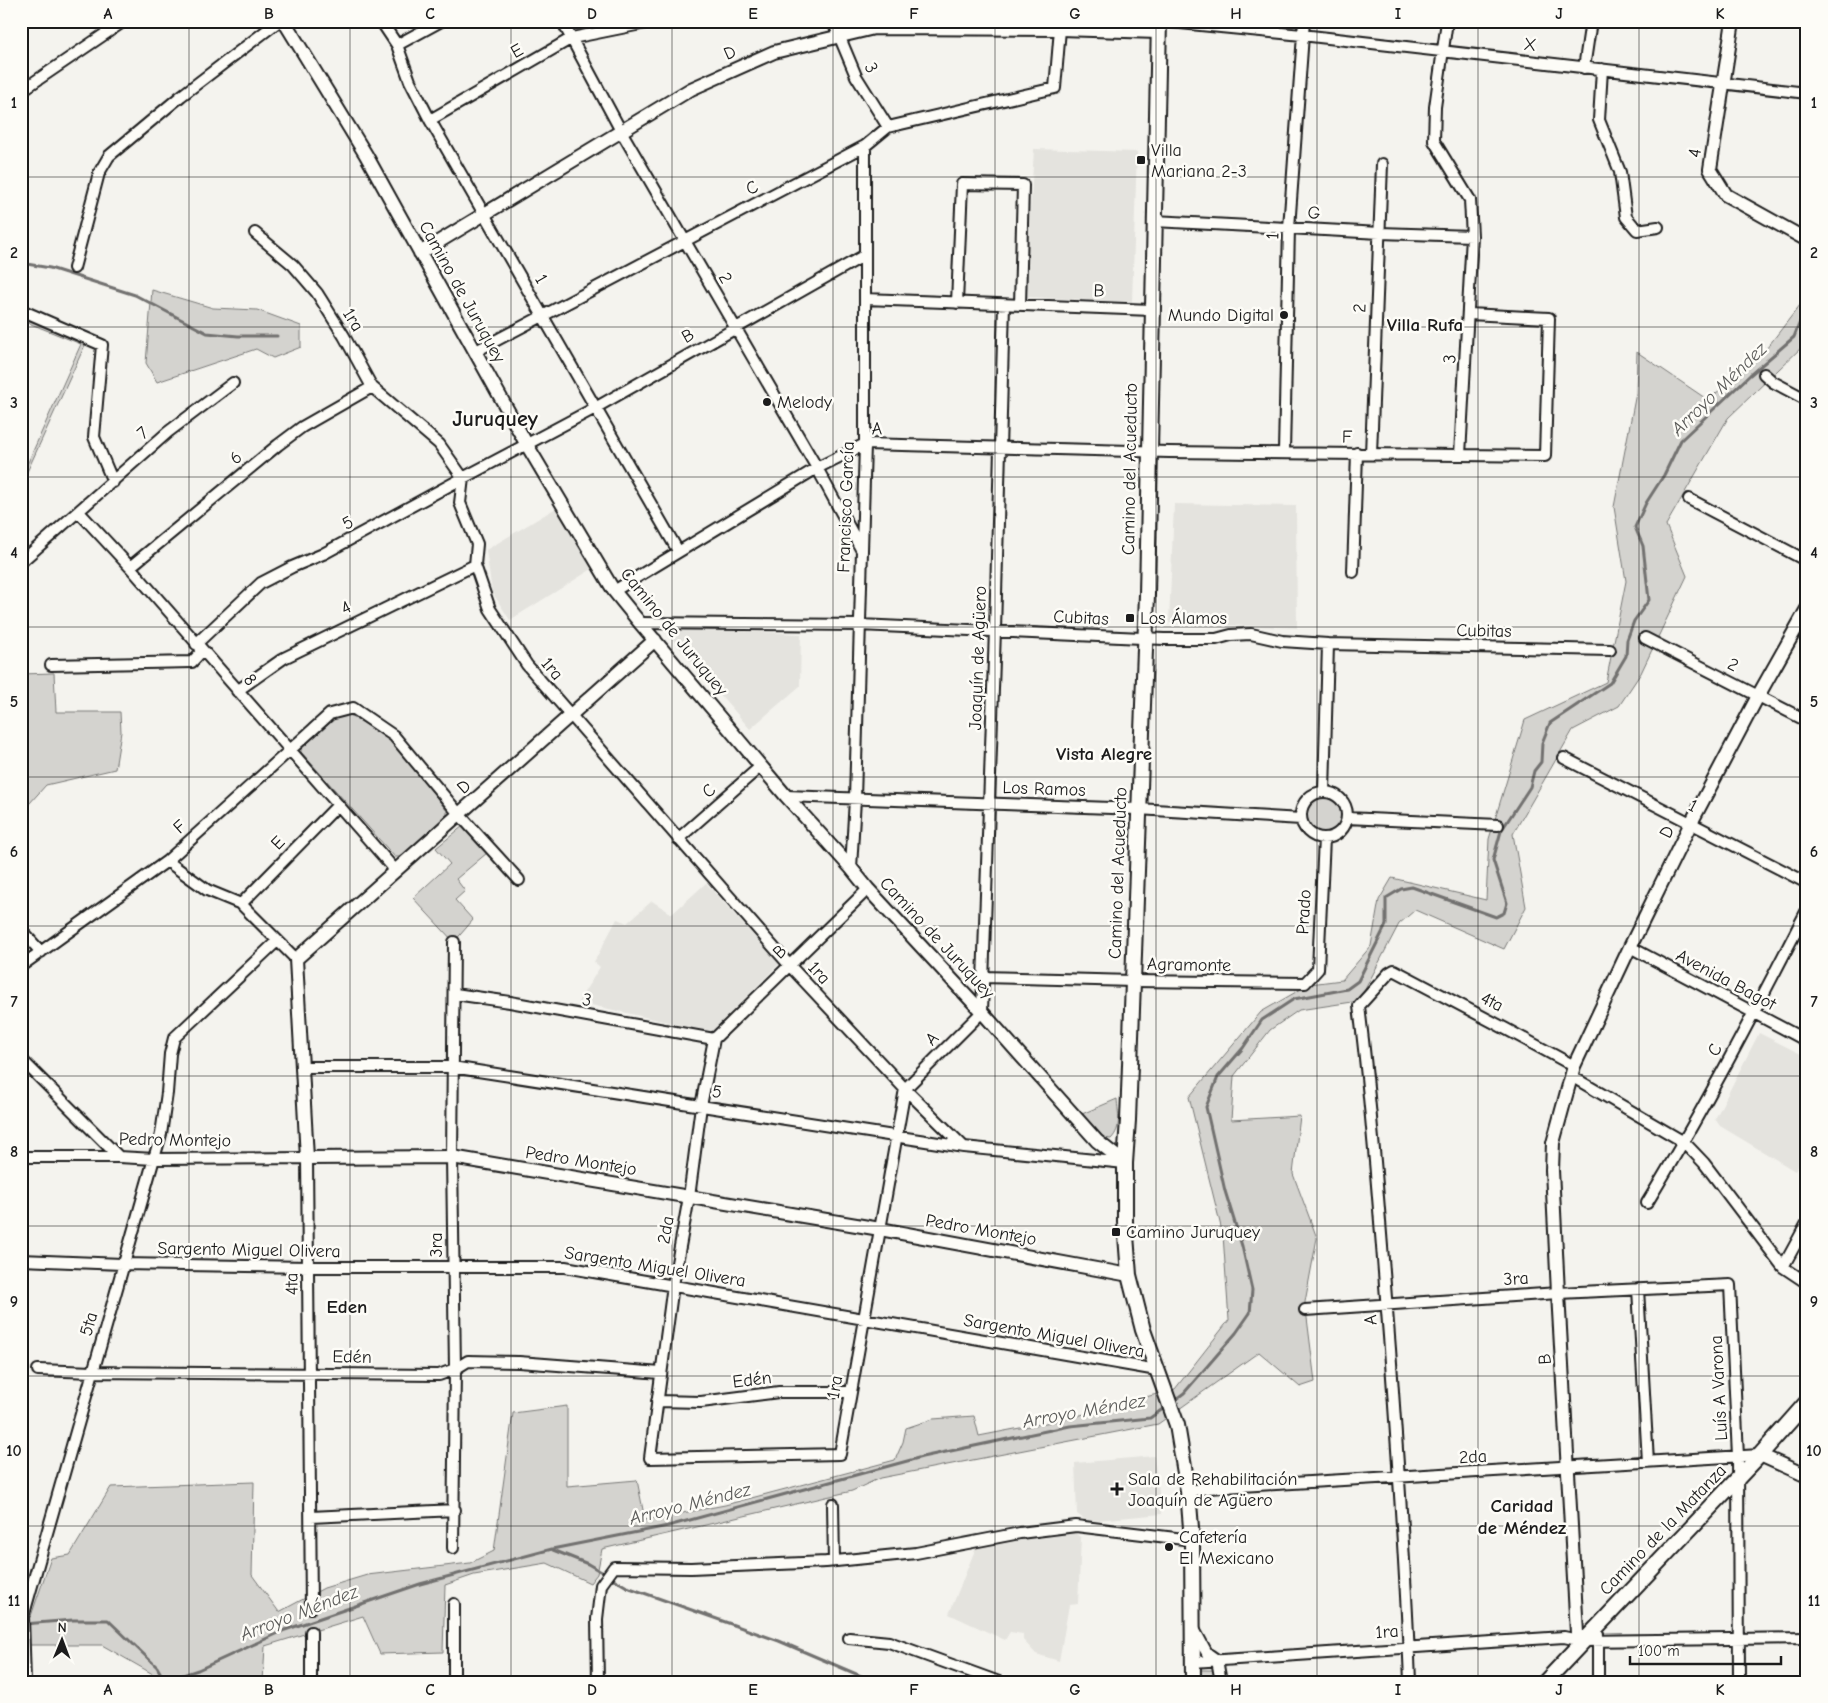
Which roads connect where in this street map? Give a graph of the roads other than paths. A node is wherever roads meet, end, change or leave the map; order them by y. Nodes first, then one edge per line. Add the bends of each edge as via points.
1 (124, 21) edge
2 (280, 21) edge
3 (284, 21) edge
4 (380, 21) edge
5 (441, 21) edge
6 (562, 21) edge
7 (656, 21) edge
8 (833, 21) edge
9 (848, 21) edge
10 (1304, 21) edge
11 (1447, 21) edge
12 (1591, 21) edge
13 (1733, 21) edge
14 (1159, 25) edge
15 (874, 28) junction
16 (1060, 29) junction
17 (1302, 35) junction
18 (838, 36) junction
19 (572, 38) junction
20 (397, 44) junction
21 (1443, 52) junction
22 (1584, 68) junction
23 (1602, 69) junction
24 (1724, 83) junction
25 (21, 91) edge
26 (1807, 94) edge
27 (430, 120) junction
28 (888, 128) junction
29 (622, 131) junction
30 (864, 146) junction
31 (1382, 164) dead end
32 (485, 215) junction
33 (1154, 221) junction
34 (1658, 227) dead end
35 (1289, 228) junction
36 (255, 233) dead end
37 (1380, 233) junction
38 (1472, 236) junction
39 (1807, 240) edge
40 (685, 242) junction
41 (420, 253) junction
42 (865, 255) junction
43 (74, 268) dead end
44 (866, 299) junction
45 (957, 303) junction
46 (1004, 305) junction
47 (1020, 306) junction
48 (21, 310) edge
49 (1152, 310) junction
50 (1469, 314) junction
51 (543, 315) junction
52 (735, 329) junction
53 (476, 351) junction
54 (1764, 374) dead end
55 (233, 383) dead end
56 (372, 388) junction
57 (1807, 400) edge
58 (595, 408) junction
59 (865, 444) junction
60 (527, 446) junction
61 (1000, 447) junction
62 (1149, 452) junction
63 (1284, 452) junction
64 (1357, 453) junction
65 (1371, 454) junction
66 (1460, 455) junction
67 (816, 468) junction
68 (463, 478) junction
69 (113, 482) junction
70 (1688, 499) dead end
71 (79, 512) junction
72 (861, 550) junction
73 (678, 551) junction
74 (1807, 561) edge
75 (21, 562) edge
76 (475, 566) junction
77 (130, 567) junction
78 (1353, 572) dead end
79 (614, 591) junction
80 (1807, 609) edge
81 (640, 624) junction
82 (860, 625) junction
83 (995, 630) junction
84 (1146, 638) junction
85 (1645, 638) dead end
86 (655, 640) junction
87 (1328, 644) junction
88 (199, 647) junction
89 (1610, 650) dead end
90 (51, 665) dead end
91 (237, 691) junction
92 (1758, 696) junction
93 (570, 715) junction
94 (1807, 721) edge
95 (289, 749) junction
96 (1564, 758) dead end
97 (761, 766) junction
98 (1324, 792) junction
99 (786, 796) junction
100 (855, 799) junction
101 (989, 803) junction
102 (338, 805) junction
103 (1138, 809) junction
104 (459, 814) junction
105 (1347, 818) junction
106 (1301, 819) junction
107 (1691, 823) junction
108 (1498, 825) dead end
109 (1324, 838) junction
110 (678, 839) junction
111 (167, 861) junction
112 (851, 868) junction
113 (396, 871) junction
114 (519, 880) dead end
115 (1807, 883) edge
116 (868, 889) junction
117 (241, 904) junction
118 (1807, 910) edge
119 (21, 930) edge
120 (278, 941) junction
121 (454, 942) dead end
122 (1630, 947) junction
123 (41, 952) junction
124 (296, 959) junction
125 (21, 966) edge
126 (790, 966) junction
127 (1394, 970) joint
128 (982, 976) junction
129 (1133, 981) junction
130 (1305, 983) joint
131 (455, 994) junction
132 (982, 1012) junction
133 (1754, 1013) junction
134 (714, 1039) junction
135 (1807, 1041) edge
136 (21, 1059) edge
137 (303, 1067) junction
138 (452, 1067) junction
139 (1572, 1071) junction
140 (905, 1089) junction
141 (701, 1106) junction
142 (897, 1136) junction
143 (1684, 1142) junction
144 (964, 1147) junction
145 (118, 1157) junction
146 (452, 1157) junction
147 (21, 1158) edge
148 (307, 1158) junction
149 (154, 1159) junction
150 (1125, 1163) junction
151 (689, 1197) junction
152 (1647, 1202) dead end
153 (1807, 1223) edge
154 (880, 1229) junction
155 (21, 1260) edge
156 (122, 1264) junction
157 (1783, 1267) junction
158 (309, 1268) junction
159 (453, 1268) junction
160 (1129, 1275) junction
161 (1807, 1283) edge
162 (672, 1285) junction
163 (1730, 1285) joint
164 (1638, 1288) junction
165 (1558, 1293) junction
166 (1386, 1304) junction
167 (1305, 1310) dead end
168 (864, 1319) junction
169 (455, 1369) junction
170 (38, 1370) dead end
171 (1157, 1370) junction
172 (92, 1372) junction
173 (310, 1373) junction
174 (661, 1373) junction
175 (851, 1392) junction
176 (657, 1401) junction
177 (1807, 1402) edge
178 (1760, 1455) junction
179 (1738, 1456) junction
180 (650, 1458) joint
181 (1648, 1462) junction
182 (1569, 1468) junction
183 (1807, 1476) edge
184 (1399, 1478) junction
185 (1738, 1478) junction
186 (1188, 1491) junction
187 (833, 1504) dead end
188 (454, 1510) junction
189 (311, 1517) junction
190 (1192, 1540) junction
191 (453, 1548) dead end
192 (834, 1561) junction
193 (21, 1581) edge
194 (30, 1590) junction
195 (454, 1604) dead end
196 (311, 1608) dead end
197 (1598, 1626) junction
198 (1193, 1629) junction
199 (311, 1632) dead end
200 (849, 1638) dead end
201 (1807, 1638) edge
202 (1739, 1639) junction
203 (1583, 1641) junction
204 (1598, 1641) junction
205 (1409, 1647) junction
206 (1217, 1660) junction
207 (1193, 1662) junction
208 (25, 1681) edge
209 (30, 1682) edge
210 (311, 1682) edge
211 (454, 1682) edge
212 (598, 1682) edge
213 (999, 1682) edge
214 (1193, 1682) edge
215 (1221, 1682) edge
216 (1410, 1682) edge
217 (1545, 1682) edge
218 (1598, 1682) edge
219 (1739, 1682) edge

1 - 25 street
2 - 43 street via 109,156 99,173
3 - 41 street, Camino de Juruquey via 366,155
4 - 20 street, 1
5 - 20 street
6 - 19 street, 2
7 - 19 street, E
8 - 18 street, 3
9 - 15 street
10 - 17 street, 1
11 - 21 street
12 - 22 street
13 - 24 street, 4
14 - 16 street, D
14 - 17 street, X
14 - 33 main road, Camino del Acueducto
15 - 16 street, D
15 - 18 street, D
16 - 28 street, C via 1055,88
17 - 21 street, X
17 - 35 street, 1
18 - 28 street, 3 via 856,76
18 - 29 street, D via 774,52 691,89
19 - 27 street, E
19 - 29 street, 2
20 - 27 street, 1 via 410,81
21 - 22 street, X
21 - 38 street via 1434,141 1470,200
22 - 23 street, X
23 - 24 street, X
23 - 34 street via 1599,120 1620,172 1626,217 1637,230
24 - 26 street, X
24 - 39 street, 4 via 1710,169 1726,195
27 - 32 street, 1
28 - 30 street, C
29 - 32 street, D
29 - 40 street, 2
30 - 40 street, C
30 - 42 street, Francisco García
31 - 37 street, 2
32 - 41 street, D
32 - 51 street, 1
33 - 35 street, G
33 - 49 main road, Camino del Acueducto
35 - 37 street, G
35 - 63 street, 1
36 - 56 street, 1ra via 292,265 316,293
37 - 38 street, G
37 - 65 street, 2
38 - 50 street, 3
40 - 51 street, C
40 - 52 street, 2
41 - 53 street, Camino de Juruquey
42 - 44 street, Francisco García
42 - 52 street, B
44 - 45 street, B
44 - 59 street, Francisco García
45 - 46 street, B
45 - 47 street via 962,184 1023,185
46 - 47 street, B
46 - 61 street, Joaquín de Agüero
47 - 49 street, B
48 - 69 street via 102,345 94,437
49 - 62 main road, Camino del Acueducto
50 - 66 street, 3
50 - 66 street, F via 1549,318 1545,456
51 - 53 street, C
51 - 58 street, 1
52 - 58 street, B
52 - 67 street, 2
53 - 60 street, Camino de Juruquey
54 - 57 street
55 - 69 street, 7 via 168,432
56 - 68 street, 1ra via 439,444
56 - 77 street, 6 via 302,427
58 - 60 street, B
58 - 73 street, 1
59 - 61 street, A
59 - 67 street, A
59 - 72 street, Francisco García
60 - 68 street, 5
60 - 79 street, Camino de Juruquey
61 - 62 street, A
61 - 83 street, Joaquín de Agüero
62 - 63 street, F
62 - 84 main road, Camino del Acueducto
63 - 64 street, F
64 - 65 street, F
64 - 78 street
65 - 66 street, F
67 - 72 street, 2
67 - 73 street, A
68 - 76 street, 1ra via 460,503 477,544
68 - 88 street, 5 via 323,554 261,583
69 - 71 street, 7
70 - 74 street
71 - 75 street, 7
71 - 77 street, 8
72 - 82 street, Francisco García
73 - 79 street, A
76 - 91 street, 4 via 284,658
76 - 93 street, 1ra via 490,609 527,665
77 - 88 street, 8
79 - 81 street, Camino de Juruquey
80 - 92 street, D
81 - 82 street, Cubitas
81 - 86 street, Camino de Juruquey
82 - 83 street, Cubitas
82 - 100 street, Francisco García
83 - 84 street, Cubitas
83 - 101 street, Joaquín de Agüero
84 - 87 street, Cubitas via 1216,639 1251,634 1282,641
84 - 103 main road, Camino del Acueducto
85 - 92 street, 2
86 - 93 street, D
86 - 97 street, Camino de Juruquey
87 - 89 street, Cubitas
87 - 98 street
88 - 90 street, 5 via 192,662
88 - 91 street, 8
91 - 95 street, 8
92 - 94 street, 2
92 - 107 street, D
93 - 104 street, D
93 - 110 street, 1ra
95 - 102 street, 8
95 - 104 street, F via 330,714 353,708 394,736
95 - 111 street, F
96 - 107 street, 1
97 - 99 street, Camino de Juruquey
97 - 110 street, C
98 - 105 street via 1339,797 1347,810
98 - 106 street via 1309,797 1301,811
99 - 100 street, Los Ramos
99 - 112 street, Camino de Juruquey
100 - 101 street, Los Ramos
100 - 112 street, Francisco García
101 - 103 street, Los Ramos
101 - 128 street, Joaquín de Agüero
102 - 113 street, 8
102 - 117 street, E
103 - 106 street, Los Ramos
103 - 129 main road, Camino del Acueducto
104 - 113 street, D
104 - 114 street
105 - 108 street
105 - 109 street via 1337,834
106 - 109 street via 1306,831
107 - 115 street, 1
107 - 122 street, D
109 - 130 street, Prado via 1318,968
110 - 126 street, 1ra
111 - 117 street via 207,890
111 - 123 street, F
112 - 116 street, Camino de Juruquey
113 - 124 street, D
116 - 126 street, B
116 - 132 street, Camino de Juruquey
117 - 120 street
118 - 133 street, C
119 - 123 street
120 - 124 street
120 - 149 street, 5ta via 174,1038 161,1134
121 - 131 street, 3ra
122 - 133 street, Avenida Bagot
122 - 139 street, D
123 - 125 street, F
124 - 137 street, 4ta
126 - 134 street, B
126 - 140 street, 1ra
127 - 139 street, 4ta via 1506,1029
127 - 166 street, A via 1360,1006
128 - 129 street, Agramonte
128 - 132 street, Joaquín de Agüero
129 - 130 street, Agramonte
129 - 150 main road, Camino del Acueducto
131 - 134 street, 3
131 - 138 street, 3ra
132 - 140 street, A
132 - 150 street, Camino de Juruquey via 1097,1141
133 - 135 street, Avenida Bagot
133 - 143 street, C
134 - 141 street, 2da
136 - 145 street
137 - 138 street, 5
137 - 148 street, 4ta
138 - 141 street, 5
138 - 146 street, 3ra
139 - 143 street, 4ta
139 - 165 street, B via 1552,1143
140 - 142 street, 1ra
140 - 144 street, 1ra
141 - 142 street, 5
141 - 151 street, 2da
142 - 144 street, 5
142 - 154 street, 1ra
143 - 152 street, C
143 - 157 street, 4ta via 1704,1162
144 - 150 street, 5
145 - 147 street, Pedro Montejo
145 - 149 street, Pedro Montejo
146 - 148 street, Pedro Montejo
146 - 151 street, Pedro Montejo
146 - 159 street, 3ra
148 - 149 street, Pedro Montejo
148 - 158 street, 4ta
149 - 156 street, 5ta
150 - 160 main road, Camino del Acueducto
151 - 154 street, Pedro Montejo
151 - 162 street, 2da
153 - 157 street
154 - 160 street, Pedro Montejo
154 - 168 street, 1ra
155 - 156 street, Sargento Miguel Olivera
156 - 158 street, Sargento Miguel Olivera
156 - 172 street, 5ta
157 - 161 street, 4ta
158 - 159 street, Sargento Miguel Olivera
158 - 173 street, 4ta
159 - 162 street, Sargento Miguel Olivera via 565,1267
159 - 169 street, 3ra
160 - 171 main road, Camino del Acueducto
162 - 168 street, Sargento Miguel Olivera
162 - 174 street, 2da
163 - 164 street, 3ra
163 - 179 street, Luís A Varona
164 - 165 street, 3ra
164 - 181 street
165 - 166 street, 3ra
165 - 182 street, B
166 - 167 street, 3ra
166 - 184 street, A
168 - 171 street, Sargento Miguel Olivera
168 - 175 street, 1ra
169 - 173 street, Edén via 439,1375
169 - 174 street, Edén via 468,1360
169 - 188 street, 3ra
170 - 172 street, Edén
171 - 186 main road, Camino del Acueducto via 1177,1425
172 - 173 street, Edén
172 - 194 street, 5ta
173 - 189 street, 4ta
174 - 176 street, 2da
175 - 176 street, Edén via 779,1392 701,1402
175 - 180 street, 1ra via 840,1454
176 - 180 street, 2da
177 - 178 main road, Camino de la Matanza
178 - 179 street, 2da
178 - 183 street
178 - 185 main road, Camino de la Matanza
179 - 181 street, 2da
179 - 185 street, Luís A Varona
181 - 182 street, 2da
182 - 184 street, 2da
182 - 203 street, B via 1577,1633
184 - 186 street, 2da
184 - 205 street, A
185 - 197 main road, Camino de la Matanza
185 - 202 street, Luís A Varona
186 - 190 main road, Camino del Acueducto
187 - 192 street
188 - 189 street
188 - 191 street, 3ra
189 - 196 street, 4ta
190 - 192 street via 1076,1526 1020,1533 916,1554
190 - 198 main road, Camino del Acueducto
192 - 212 street via 692,1568 614,1567 601,1585 597,1619
193 - 194 street
194 - 208 street, 5ta via 23,1617
195 - 211 street
197 - 203 main road, Camino de la Matanza
197 - 204 street
198 - 206 street via 1207,1652
198 - 207 main road, Camino del Acueducto
199 - 210 street
200 - 213 street via 889,1642
201 - 202 street, 1ra
202 - 204 street, 1ra
202 - 219 street, Luís A Varona
203 - 204 street, 1ra
203 - 205 street, 1ra via 1564,1638
203 - 217 main road, Camino de la Matanza
204 - 218 street
205 - 206 street, 1ra
205 - 216 street, A
206 - 207 street, 1ra
206 - 215 street
207 - 214 main road, Camino del Acueducto
208 - 209 street

